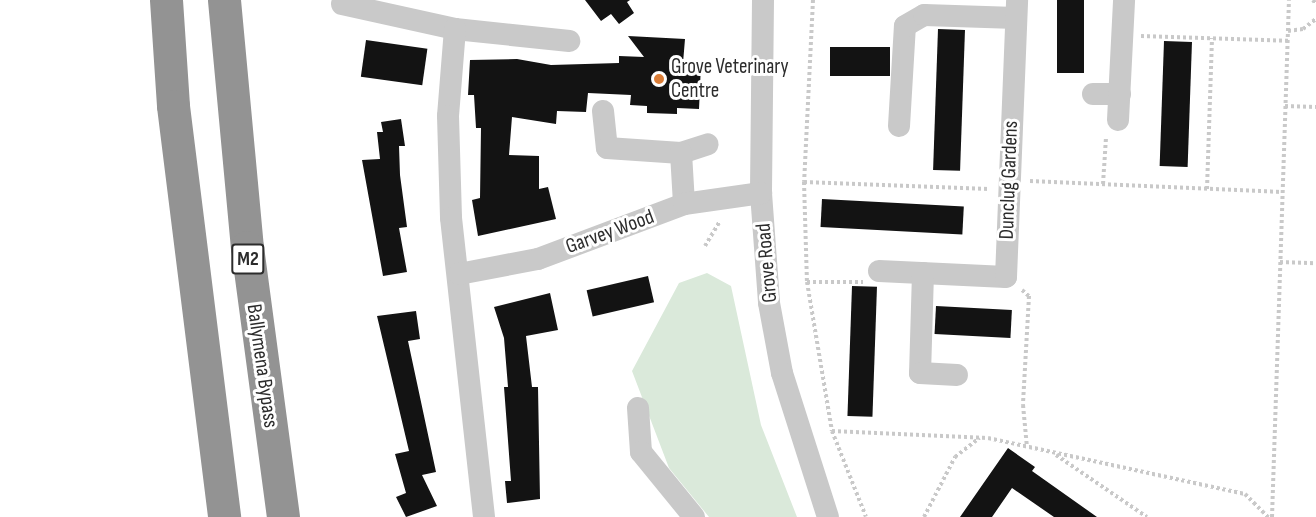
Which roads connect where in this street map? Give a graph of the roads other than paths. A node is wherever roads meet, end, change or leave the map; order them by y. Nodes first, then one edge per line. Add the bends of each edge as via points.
1 (166, 0) edge
2 (224, 0) edge
3 (764, 0) edge
4 (1124, 0) edge
5 (342, 4) dead end
6 (1017, 9) edge
7 (455, 29) junction
8 (569, 41) dead end
9 (1093, 94) dead end
10 (1120, 94) junction
11 (603, 111) dead end
12 (1118, 120) road end
13 (899, 126) dead end
14 (708, 144) dead end
15 (681, 153) junction
16 (761, 193) junction
17 (684, 204) junction
18 (879, 270) road end
19 (923, 273) junction
20 (459, 274) junction
21 (957, 375) dead end
22 (638, 408) dead end
23 (224, 517) edge
24 (283, 517) edge
25 (484, 517) edge
26 (694, 517) edge
27 (828, 517) edge

1 - 23 highway via 173,106
2 - 24 highway, Ballymena Bypass / M2 via 247,247
3 - 16 street, Grove Road
4 - 10 street
5 - 7 street
6 - 13 street via 911,20 905,26
6 - 19 street, Dunclug Gardens via 1006,277
7 - 8 street
7 - 20 street via 448,168
9 - 10 street
10 - 12 street
11 - 15 street via 607,148
14 - 15 street
15 - 17 street
16 - 17 street, Garvey Wood
16 - 27 street, Grove Road via 769,303 782,374
17 - 20 street, Garvey Wood via 538,259
18 - 19 street
19 - 21 street via 920,373
20 - 25 street
22 - 26 street via 641,452

